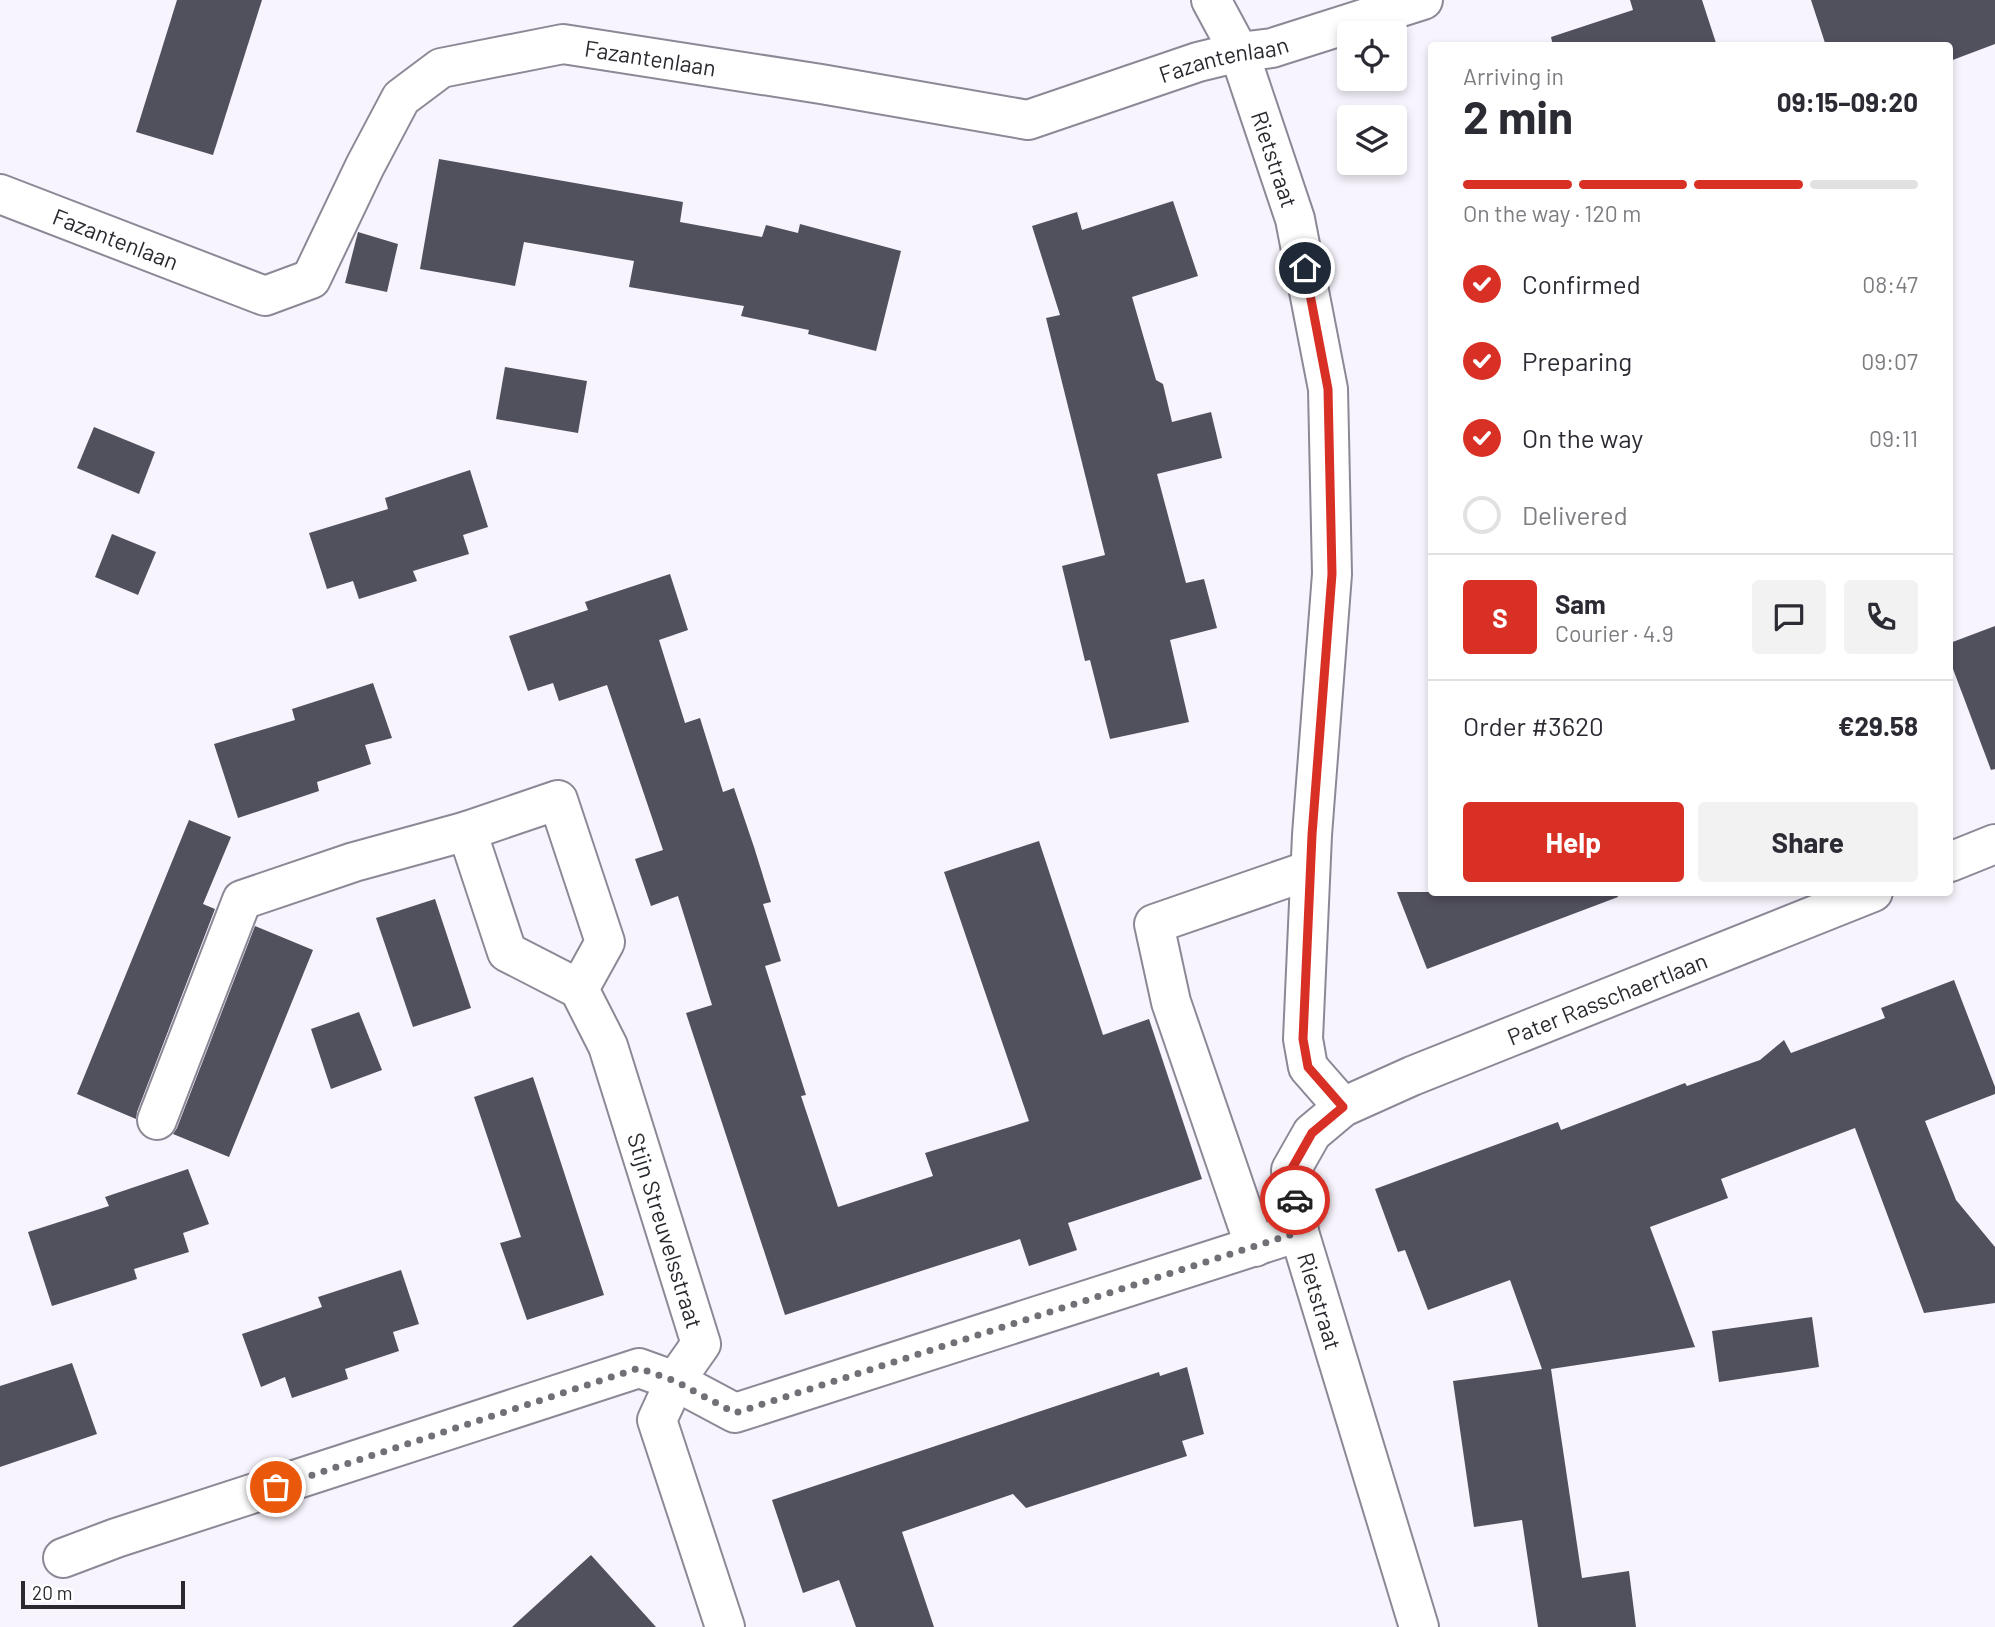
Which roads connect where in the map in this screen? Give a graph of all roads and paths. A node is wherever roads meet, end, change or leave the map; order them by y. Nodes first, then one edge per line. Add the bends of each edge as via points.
1 (1211, 0) edge
2 (1423, 0) edge
3 (1239, 52) junction
4 (0, 194) edge
5 (467, 831) junction
6 (1995, 844) edge
7 (1953, 861) edge
8 (1310, 870) junction
9 (1863, 896) edge
10 (579, 989) junction
11 (1343, 1107) junction
12 (157, 1120) dead end
13 (1299, 1232) junction
14 (1255, 1247) junction
15 (675, 1381) junction
16 (63, 1558) dead end
17 (725, 1627) edge
18 (1419, 1627) edge

1 - 3 street, Rietstraat
2 - 3 street, Fazantenlaan via 1272,48
3 - 4 street, Fazantenlaan via 1028,120 563,44 441,68 401,98 311,278 265,296
3 - 8 street, Rietstraat via 1295,219 1328,389 1332,574
5 - 10 street via 507,953
5 - 10 street via 558,800 605,942
5 - 12 street via 242,900
6 - 7 street
8 - 11 street, Rietstraat via 1303,1039 1308,1067
8 - 14 street via 1154,924 1171,1002
9 - 11 street, Pater Rasschaertlaan
10 - 15 street, Stijn Streuvelsstraat via 608,1046 701,1344
11 - 13 street, Rietstraat via 1312,1133 1291,1170
13 - 14 street
13 - 18 street, Rietstraat
14 - 15 street via 735,1413
15 - 16 street via 639,1368
15 - 17 street, Stijn Streuvelsstraat via 657,1420

